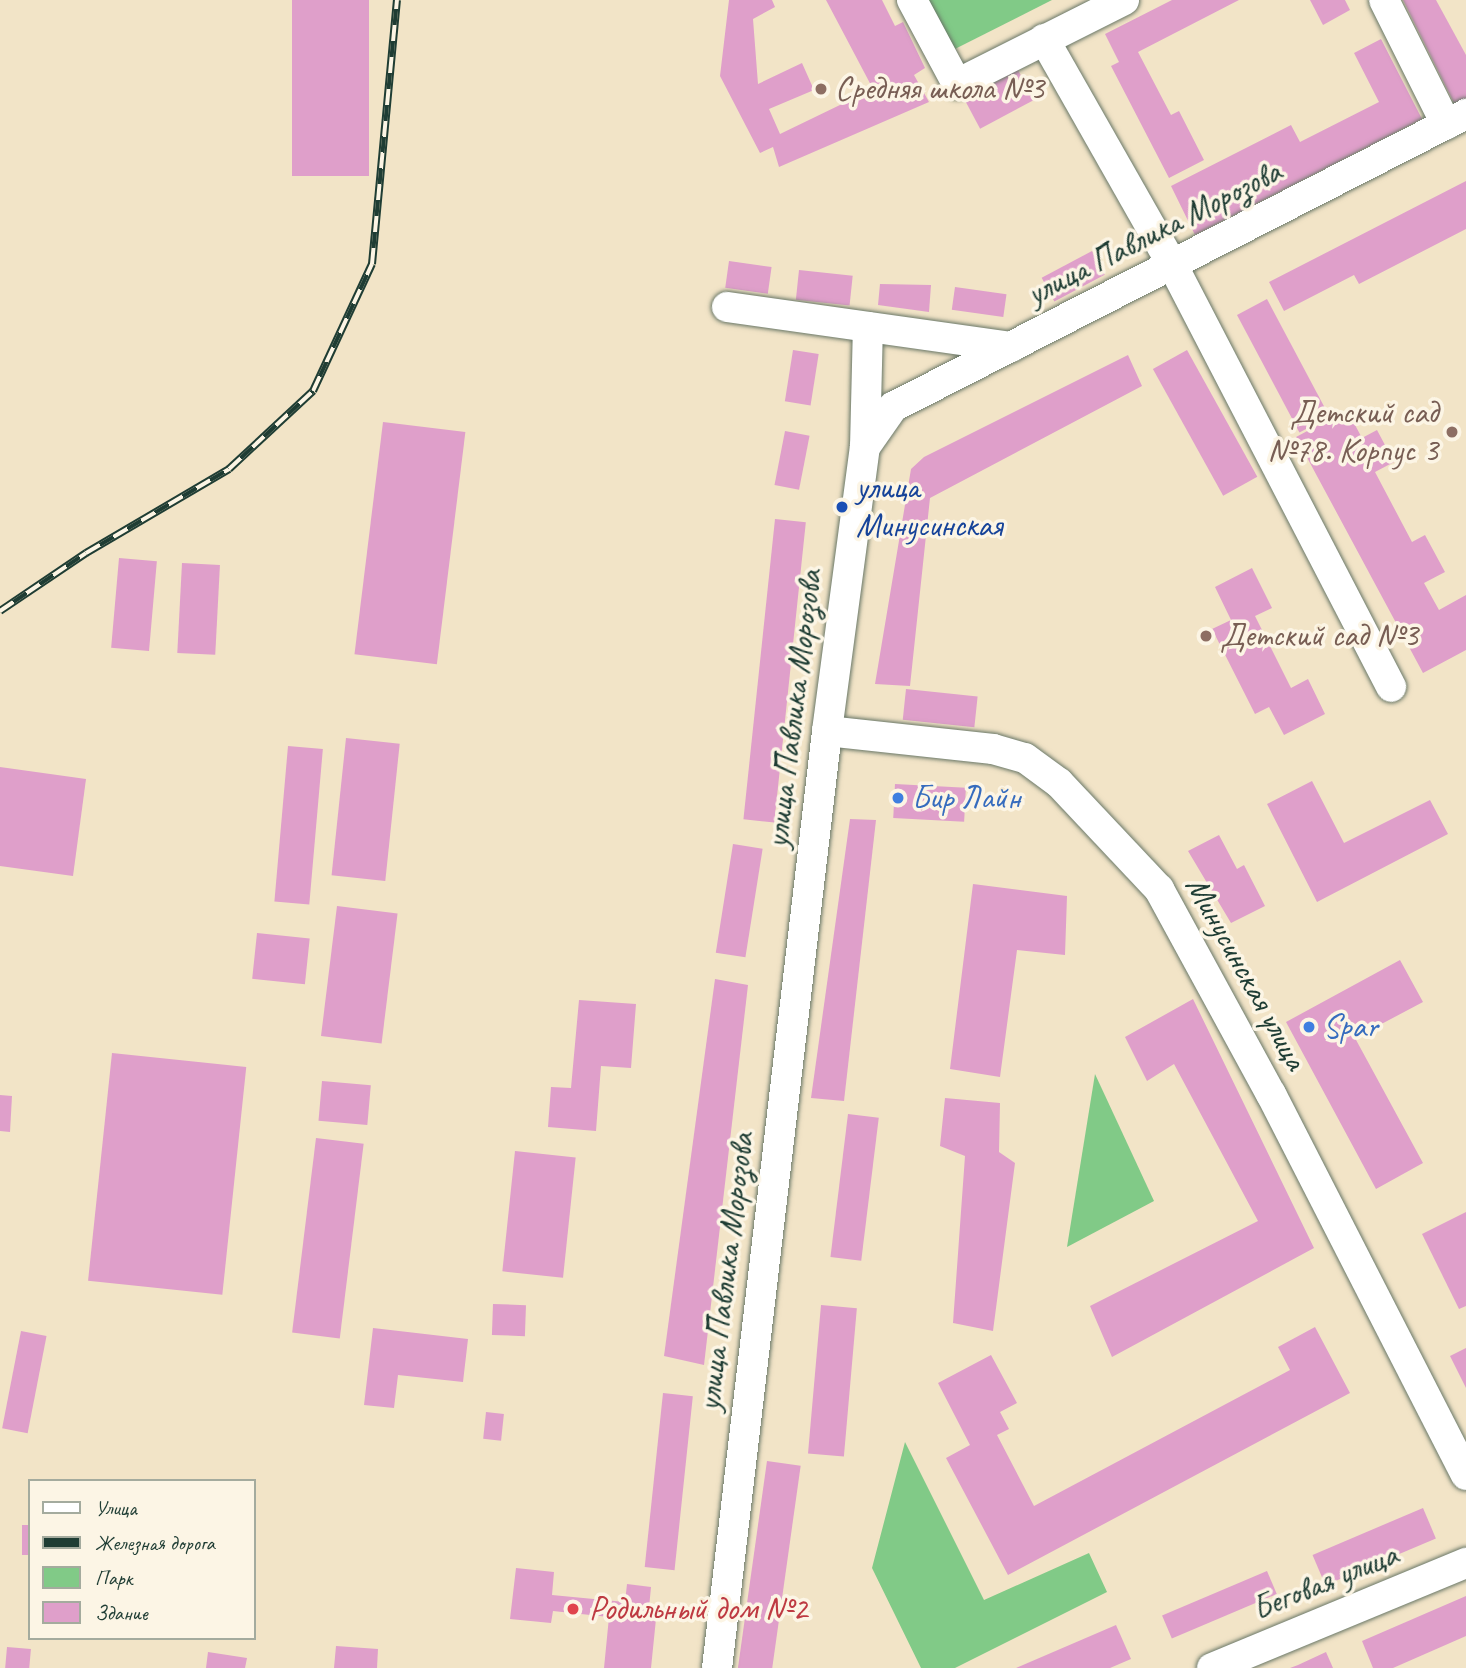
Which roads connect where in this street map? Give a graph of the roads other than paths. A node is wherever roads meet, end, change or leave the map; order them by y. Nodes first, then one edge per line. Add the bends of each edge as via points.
1 (912, 0) edge
2 (1124, 0) edge
3 (1384, 0) edge
4 (1044, 39) junction
5 (1456, 119) edge
6 (1172, 265) junction
7 (727, 307) dead end
8 (868, 327) junction
9 (1011, 347) junction
10 (865, 447) junction
11 (1391, 687) dead end
12 (827, 731) junction
13 (1466, 1475) edge
14 (1466, 1563) edge
15 (717, 1668) edge
16 (1212, 1668) edge

1 - 4 street via 957,84
2 - 4 street
3 - 5 street
4 - 6 street
5 - 6 street, улица Павлика Морозова
6 - 9 street, улица Павлика Морозова
6 - 11 street
7 - 8 street
8 - 9 street
8 - 10 street
9 - 10 street, улица Павлика Морозова via 893,407
10 - 12 street, улица Павлика Морозова
12 - 13 street, Минусинская улица via 993,749 1025,758 1059,782 1159,889 1271,1094
12 - 15 street, улица Павлика Морозова
14 - 16 street, Беговая улица

